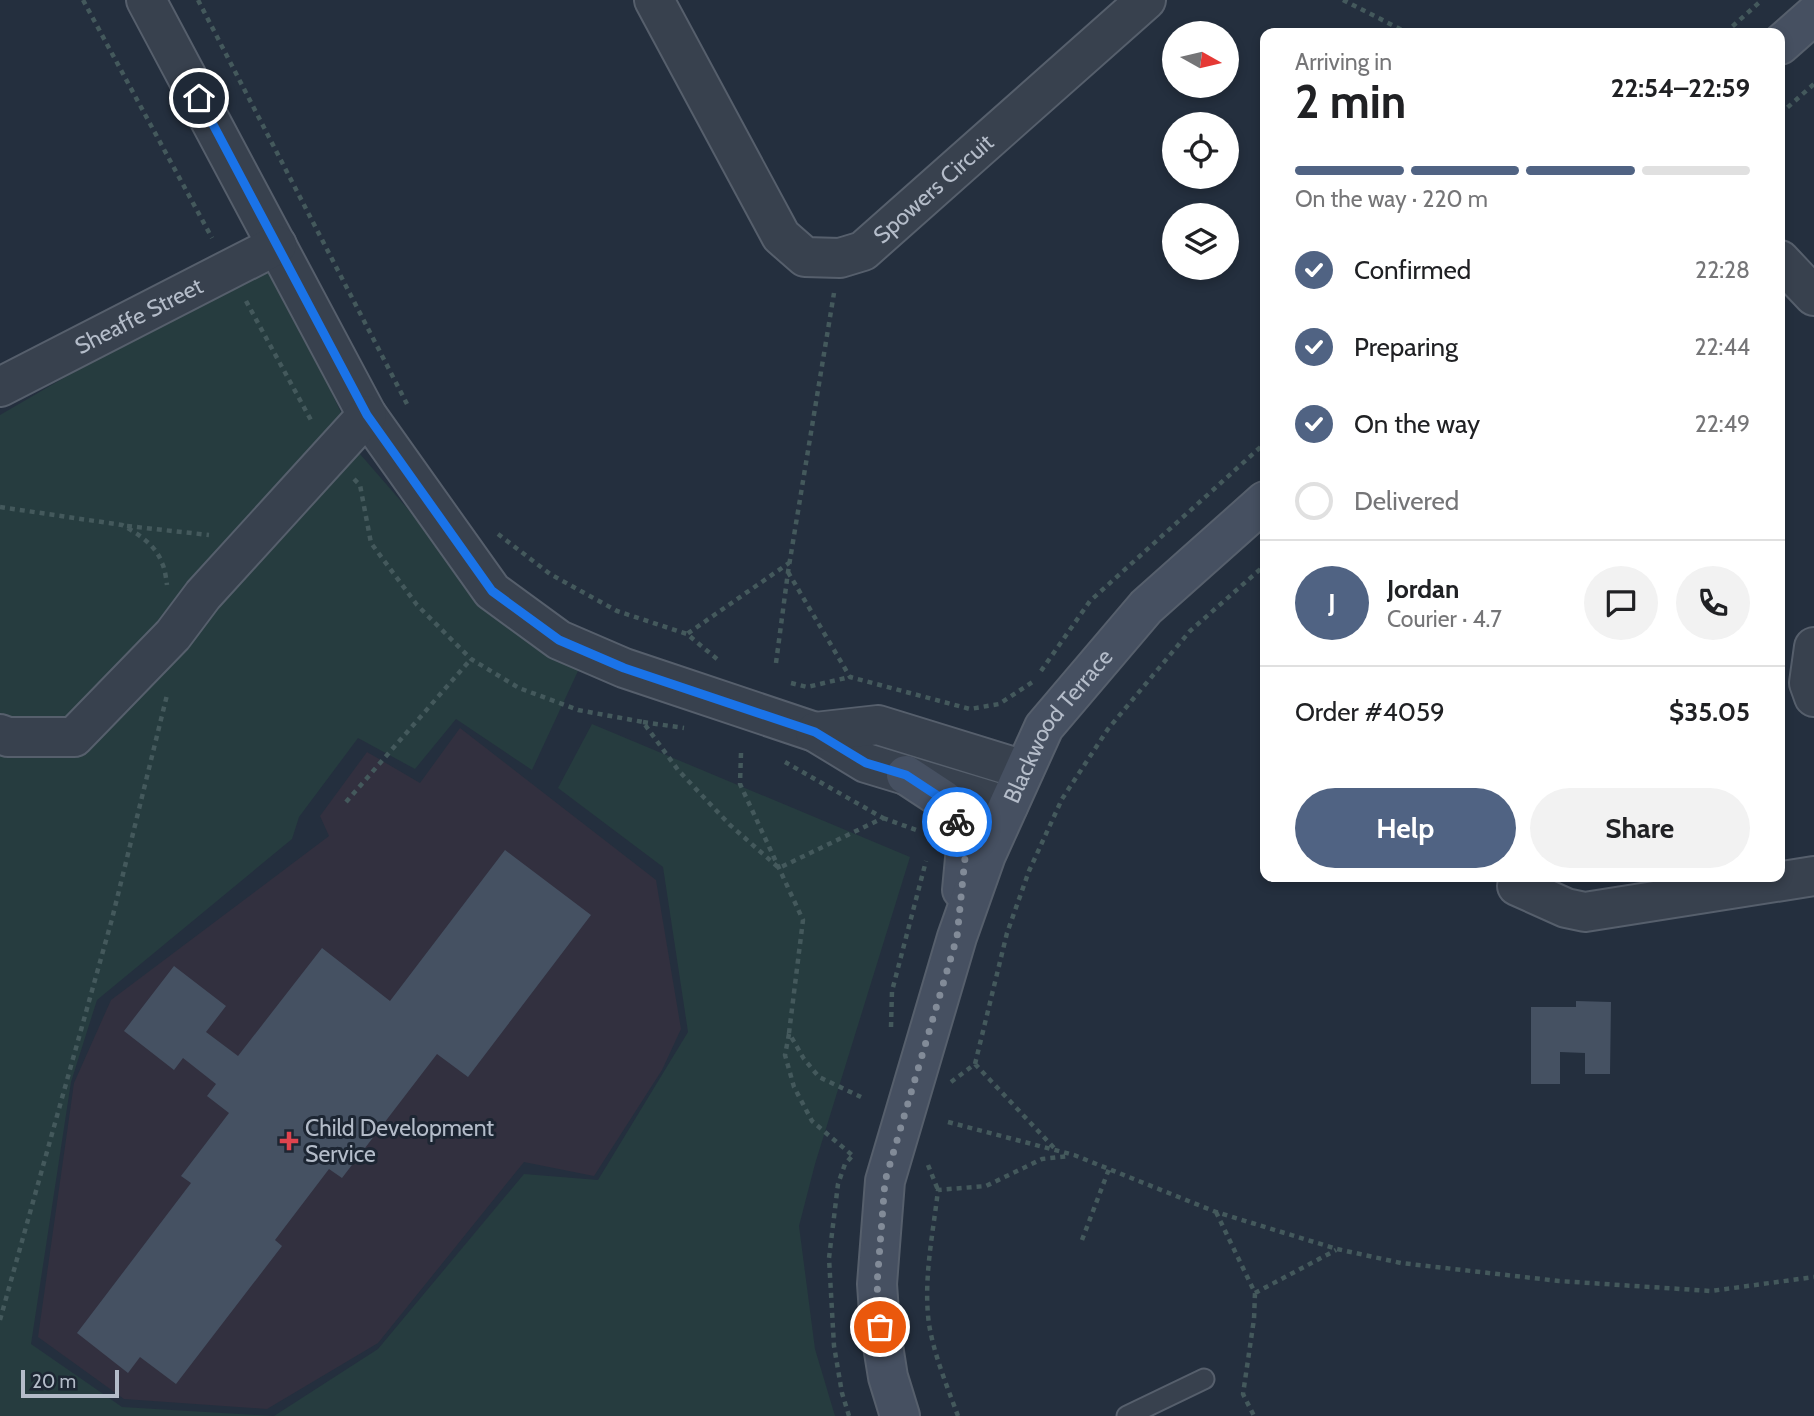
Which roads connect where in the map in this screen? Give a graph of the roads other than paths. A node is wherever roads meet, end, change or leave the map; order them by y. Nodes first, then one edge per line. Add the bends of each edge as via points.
1 (146, 0) edge
2 (654, 0) edge
3 (1146, 0) edge
4 (1814, 15) edge
5 (1785, 41) edge
6 (277, 245) junction
7 (1785, 265) edge
8 (1814, 296) edge
9 (0, 387) edge
10 (367, 415) junction
11 (1260, 505) edge
12 (1814, 648) edge
13 (1814, 697) edge
14 (815, 732) junction
15 (0, 734) edge
16 (1024, 770) junction
17 (906, 775) junction
18 (1008, 806) junction
19 (1814, 876) edge
20 (1785, 881) edge
21 (1776, 882) edge
22 (1517, 886) dead end
23 (957, 937) junction
24 (1204, 1378) dead end
25 (900, 1416) edge
26 (1127, 1416) edge

1 - 6 street
2 - 3 street, Spowers Circuit via 780,236 805,257 840,258 863,251
4 - 5 street
6 - 9 street, Sheaffe Street
6 - 10 street
7 - 8 street
10 - 14 street via 492,591 559,640 624,668
10 - 15 street via 203,595 173,635 74,737
11 - 16 street, Blackwood Terrace via 1146,607 1044,727
12 - 13 street via 1809,683
14 - 16 street via 878,725
14 - 17 street via 866,763
16 - 18 street, Blackwood Terrace
17 - 18 street
17 - 23 street via 944,800 966,848
18 - 23 street, Blackwood Terrace
19 - 20 street
21 - 22 street via 1585,912
23 - 25 street, Blackwood Terrace via 885,1181 877,1284 888,1377
24 - 26 lane

